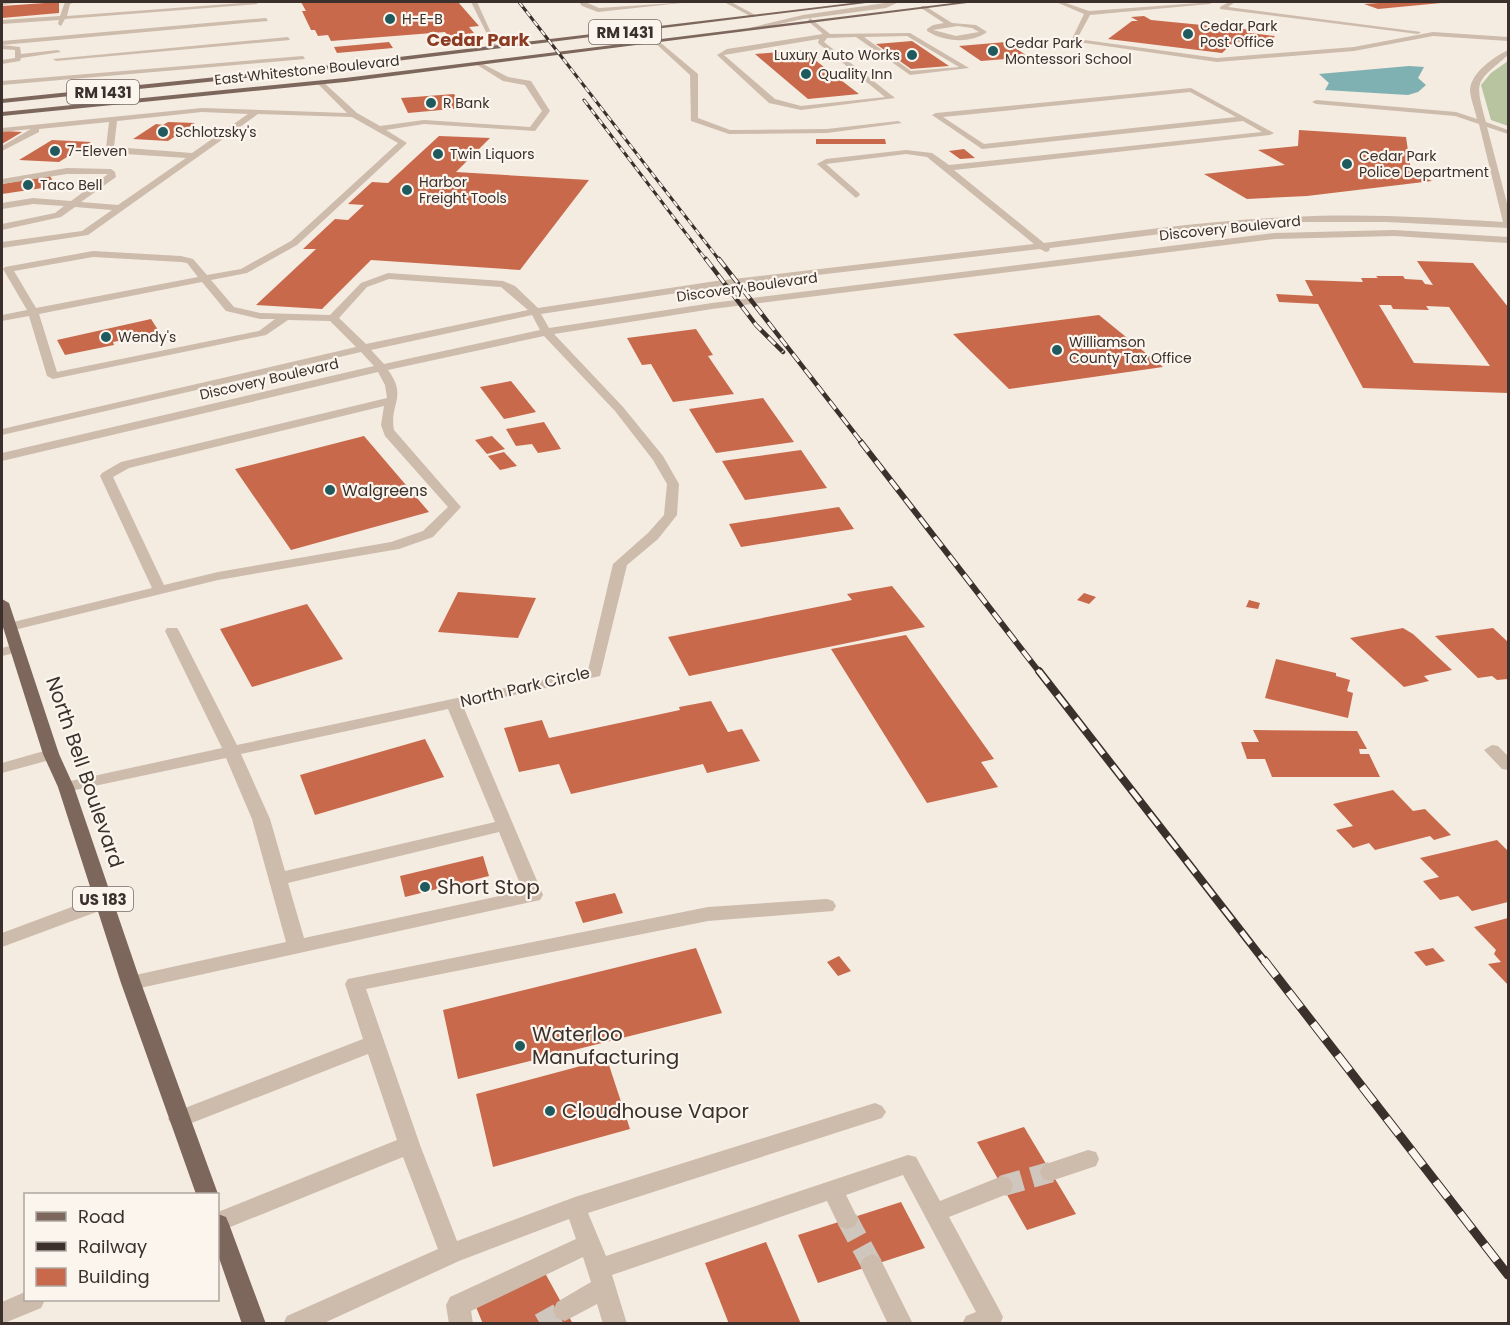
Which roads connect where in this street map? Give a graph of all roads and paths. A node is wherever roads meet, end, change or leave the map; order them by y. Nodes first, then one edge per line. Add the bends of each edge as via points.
1 (20, 2) edge
2 (72, 2) edge
3 (474, 2) edge
4 (582, 2) edge
5 (687, 2) edge
6 (728, 2) edge
7 (871, 2) edge
8 (896, 2) edge
9 (972, 2) edge
10 (1059, 2) edge
11 (1210, 2) edge
12 (1232, 2) edge
13 (2, 3) edge
14 (255, 3) edge
15 (923, 7) junction
16 (65, 9) junction
17 (76, 9) dead end
18 (1088, 13) junction
19 (754, 16) junction
20 (62, 17) junction
21 (266, 20) junction
22 (810, 20) junction
23 (2, 22) edge
24 (950, 24) junction
25 (61, 28) junction
26 (752, 28) junction
27 (49, 29) dead end
28 (274, 29) dead end
29 (281, 34) dead end
30 (1433, 34) junction
31 (825, 36) junction
32 (858, 36) junction
33 (60, 38) junction
34 (1509, 39) edge
35 (655, 40) junction
36 (2, 43) edge
37 (293, 44) junction
38 (496, 47) junction
39 (2, 48) edge
40 (1509, 52) edge
41 (57, 55) junction
42 (18, 56) junction
43 (303, 58) junction
44 (2, 62) edge
45 (477, 63) junction
46 (315, 69) junction
47 (52, 80) junction
48 (321, 82) junction
49 (2, 83) edge
50 (55, 97) junction
51 (2, 101) edge
52 (1316, 102) dead end
53 (63, 109) junction
54 (256, 112) junction
55 (2, 114) edge
56 (354, 115) junction
57 (113, 119) junction
58 (1243, 119) junction
59 (898, 123) dead end
60 (63, 124) junction
61 (1482, 124) junction
62 (41, 127) junction
63 (378, 129) junction
64 (2, 130) edge
65 (1509, 132) edge
66 (2, 149) edge
67 (194, 156) junction
68 (947, 168) junction
69 (2, 181) edge
70 (856, 195) dead end
71 (2, 206) edge
72 (70, 207) junction
73 (120, 208) junction
74 (1509, 223) edge
75 (2, 227) edge
76 (1509, 240) edge
77 (2, 245) edge
78 (1042, 246) junction
79 (1062, 262) junction
80 (205, 279) junction
81 (534, 310) junction
82 (33, 311) junction
83 (285, 317) junction
84 (2, 318) edge
85 (333, 318) junction
86 (546, 332) junction
87 (362, 348) junction
88 (381, 368) junction
89 (390, 401) junction
90 (2, 432) edge
91 (2, 457) edge
92 (160, 591) junction
93 (2, 603) edge
94 (10, 627) junction
95 (172, 631) dead end
96 (9, 650) edge
97 (454, 704) junction
98 (1500, 749) edge
99 (232, 752) junction
100 (51, 754) junction
101 (1509, 765) edge
102 (2, 768) edge
103 (66, 787) junction
104 (505, 825) junction
105 (278, 879) junction
106 (104, 902) junction
107 (827, 906) dead end
108 (2, 940) edge
109 (297, 947) junction
110 (131, 983) junction
111 (375, 1043) junction
112 (875, 1112) dead end
113 (179, 1119) junction
114 (409, 1145) junction
115 (1088, 1159) dead end
116 (1051, 1172) tunnel mouth
117 (1002, 1186) tunnel mouth
118 (832, 1191) junction
119 (207, 1193) edge
120 (575, 1207) junction
121 (934, 1213) junction
122 (847, 1219) tunnel mouth
123 (219, 1223) edge
124 (219, 1226) edge
125 (590, 1243) junction
126 (451, 1254) junction
127 (872, 1265) tunnel mouth
128 (602, 1278) junction
129 (29, 1301) edge
130 (565, 1310) tunnel mouth
131 (2, 1313) edge
132 (254, 1323) edge
133 (295, 1323) edge
134 (461, 1323) edge
135 (615, 1323) edge
136 (901, 1323) edge
137 (975, 1323) edge

1 - 13 street
2 - 16 street
3 - 38 street
4 - 5 street via 598,10
6 - 19 street
7 - 19 main road, East Whitestone Boulevard / RM 1431
8 - 26 street
9 - 15 main road, East Whitestone Boulevard / RM 1431
10 - 18 street
11 - 18 street
12 - 30 street via 1222,8
14 - 20 street
14 - 21 street
15 - 22 main road, East Whitestone Boulevard / RM 1431
15 - 24 street
16 - 17 street
16 - 20 street
18 - 30 street via 1073,40 1217,60 1353,49
19 - 38 main road, East Whitestone Boulevard / RM 1431
20 - 23 street
20 - 25 street
21 - 28 street
21 - 33 street
22 - 26 main road, East Whitestone Boulevard / RM 1431
22 - 31 street via 827,33
24 - 24 street via 929,30 951,37 984,32 974,26
25 - 27 street
25 - 33 street
26 - 35 main road, East Whitestone Boulevard / RM 1431
29 - 37 street
30 - 34 street
31 - 31 street via 819,42 891,98 801,108 772,101 720,55
31 - 32 street
32 - 32 street via 908,34 966,68 910,73
33 - 36 street
33 - 41 street
35 - 45 main road, East Whitestone Boulevard / RM 1431
35 - 59 street via 693,74 694,119 729,132 827,131
37 - 41 street
37 - 43 street
38 - 46 main road, East Whitestone Boulevard / RM 1431
39 - 42 street via 16,47
40 - 61 street via 1475,80
41 - 42 street
41 - 47 street
42 - 44 street via 18,60
43 - 46 street
43 - 47 street
45 - 48 main road, East Whitestone Boulevard / RM 1431
45 - 63 street via 506,79 528,83 546,111 532,129 424,122
46 - 50 main road, East Whitestone Boulevard / RM 1431
47 - 49 street
47 - 50 street
48 - 53 main road, East Whitestone Boulevard / RM 1431
48 - 56 street
50 - 51 main road, East Whitestone Boulevard / RM 1431
52 - 61 street via 1456,114
53 - 55 main road, East Whitestone Boulevard / RM 1431
53 - 60 street
54 - 56 street
54 - 57 street via 202,110
54 - 67 street
56 - 63 street
57 - 60 street
57 - 67 street via 110,148 114,151
58 - 58 street via 1191,90 936,115 982,147
58 - 68 street via 1270,133
60 - 62 street
61 - 65 street
61 - 74 street
62 - 64 street
62 - 66 street
63 - 80 street via 403,143 294,243 244,271
67 - 73 street
68 - 70 street via 929,155 906,152 821,164
68 - 78 street
69 - 72 street via 67,171 111,172 113,175
71 - 72 street via 33,201
72 - 73 street
72 - 75 street via 53,217
73 - 77 street via 85,233
74 - 78 street, Discovery Boulevard via 1266,221
76 - 79 street, Discovery Boulevard via 1394,233 1329,234 1211,243
78 - 79 street
78 - 81 street, Discovery Boulevard via 735,281
79 - 86 street, Discovery Boulevard via 739,302
80 - 82 street
80 - 82 street via 190,261 93,254 6,265
80 - 83 street via 230,309
81 - 85 street, North Park Circle via 503,284 388,276 364,285
81 - 86 street, North Park Circle
81 - 87 street, Discovery Boulevard
82 - 83 street via 53,376 262,333
82 - 84 street
83 - 85 street
85 - 87 street
86 - 88 street, Discovery Boulevard
86 - 97 street, North Park Circle via 619,409 659,459 673,484 670,515 653,536 620,564 596,673
87 - 88 street
87 - 90 street, Discovery Boulevard
88 - 89 street via 391,384
88 - 91 street, Discovery Boulevard
89 - 92 street via 125,465 106,476
89 - 92 street via 388,431 455,507 428,534 394,546 218,576
92 - 94 street
93 - 94 main road, North Bell Boulevard / US 183
94 - 96 main road, North Bell Boulevard / US 183
95 - 99 street
96 - 100 main road, North Bell Boulevard / US 183
97 - 99 street, North Park Circle
97 - 104 street
98 - 101 street
99 - 103 street, North Park Circle
99 - 105 street via 261,819
100 - 102 street
100 - 103 main road, North Bell Boulevard / US 183
103 - 106 main road, North Bell Boulevard / US 183
104 - 105 street
104 - 109 street via 534,895
105 - 109 street
106 - 108 street
106 - 110 main road, North Bell Boulevard / US 183
107 - 111 street via 708,915 355,984
109 - 110 street
110 - 113 main road, North Bell Boulevard / US 183
111 - 113 street
111 - 114 street
112 - 120 street
113 - 119 main road, North Bell Boulevard / US 183
114 - 123 street
114 - 126 street
115 - 116 street
117 - 121 street
118 - 121 street via 908,1164
118 - 122 street
118 - 128 street
120 - 125 street
120 - 126 street
121 - 137 street via 991,1317
124 - 132 main road
125 - 128 street
125 - 134 street via 458,1305
126 - 133 street
127 - 136 street
128 - 130 street
128 - 135 street
129 - 131 street

